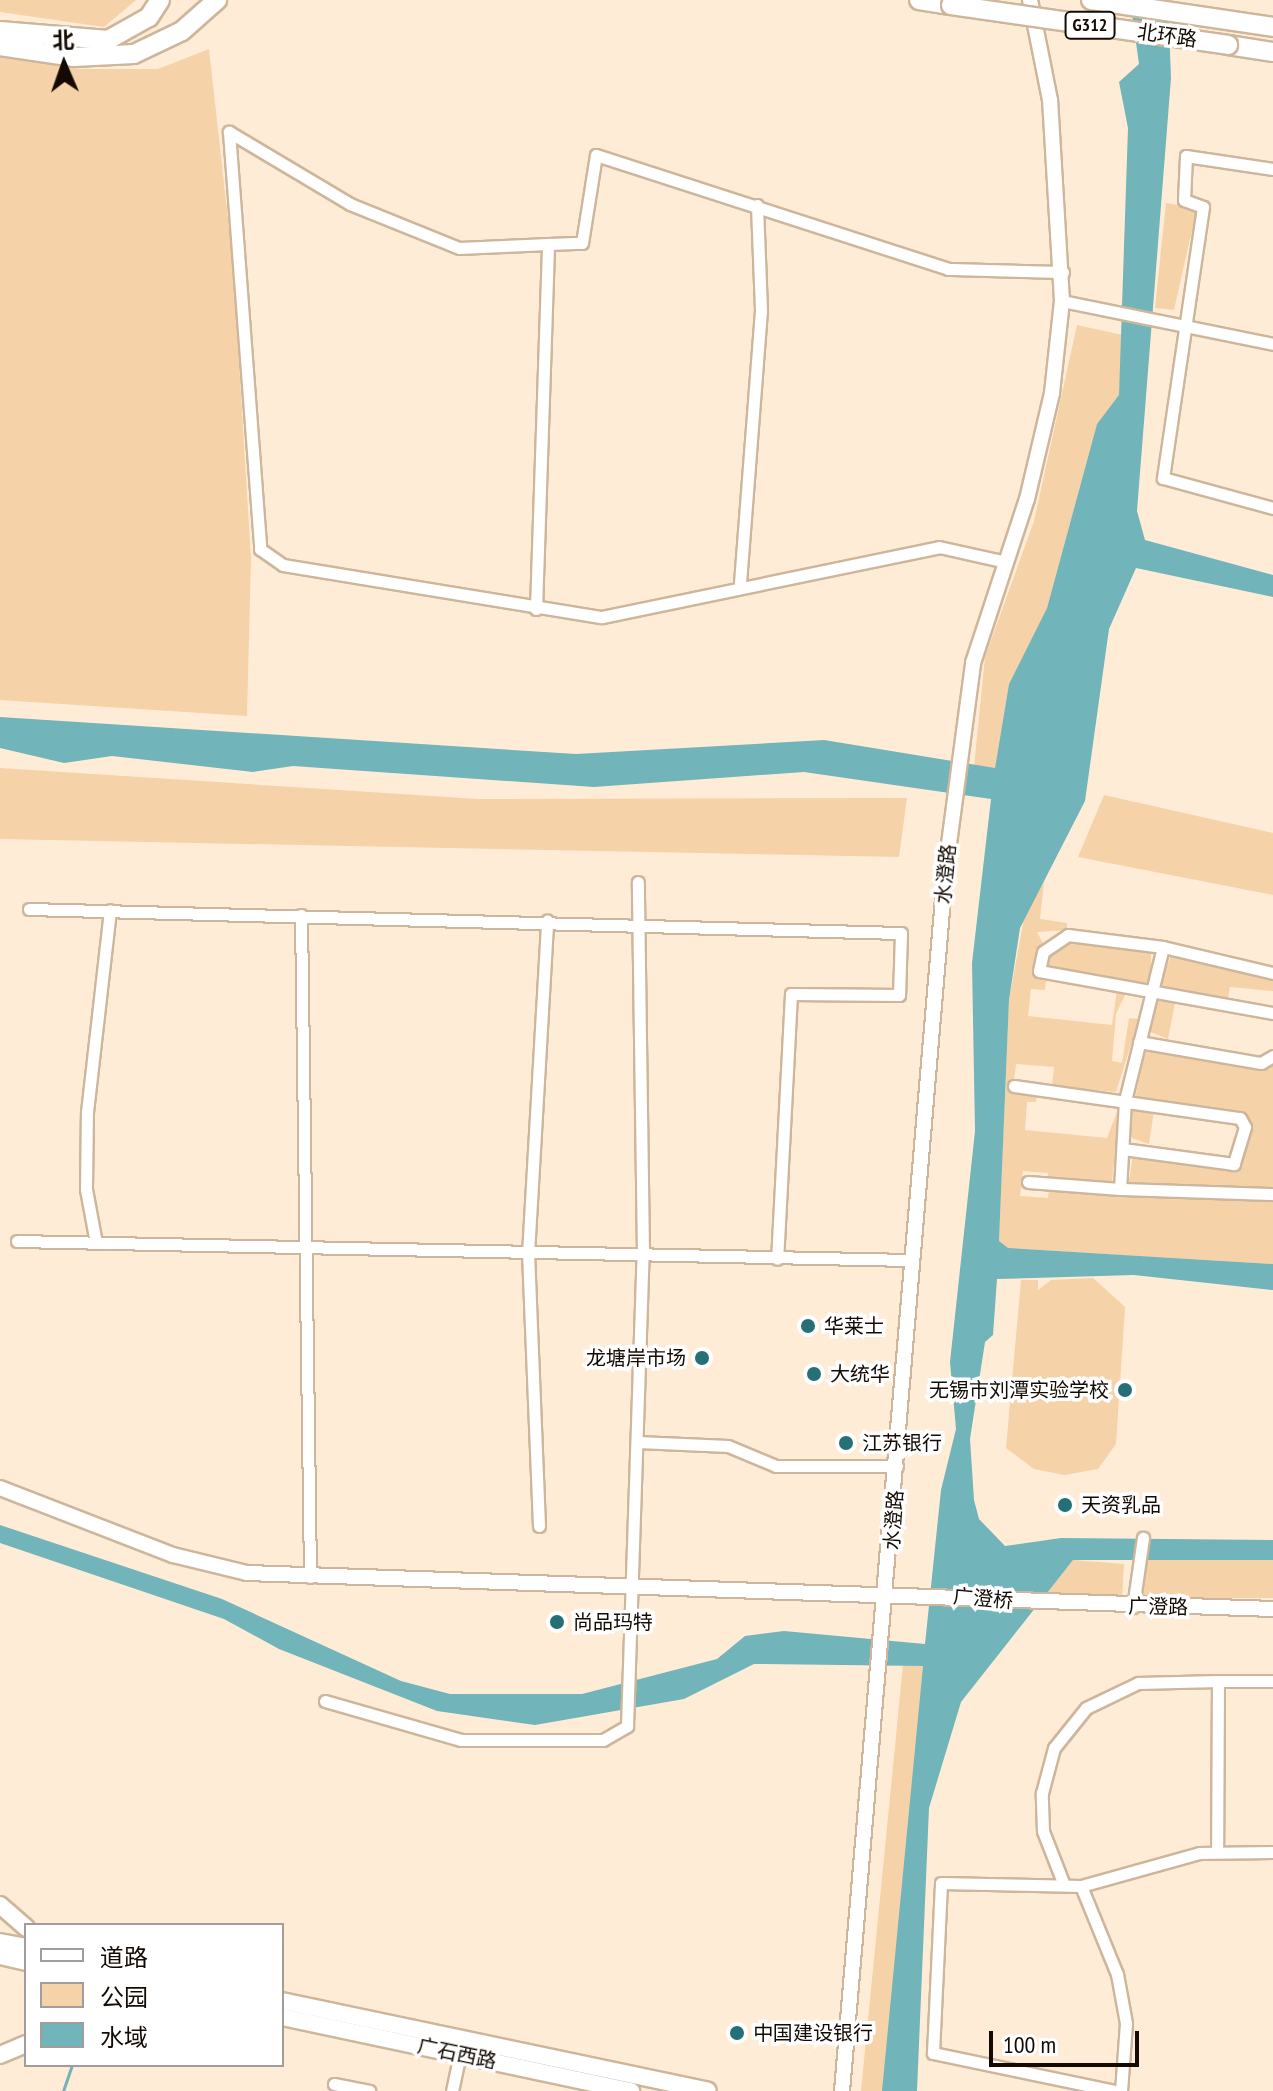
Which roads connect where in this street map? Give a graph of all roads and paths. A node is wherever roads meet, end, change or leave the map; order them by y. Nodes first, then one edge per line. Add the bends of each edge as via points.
1 (160, 0) edge
2 (217, 0) edge
3 (919, 0) edge
4 (1030, 0) edge
5 (1091, 0) edge
6 (1273, 27) edge
7 (0, 31) edge
8 (0, 46) edge
9 (1273, 52) edge
10 (1273, 169) edge
11 (757, 205) junction
12 (548, 244) junction
13 (1063, 272) junction
14 (1062, 301) junction
15 (1185, 326) junction
16 (1273, 344) edge
17 (1273, 508) edge
18 (1002, 561) junction
19 (740, 583) junction
20 (536, 609) junction
21 (638, 882) dead end
22 (29, 909) dead end
23 (110, 910) junction
24 (301, 915) junction
25 (547, 921) junction
26 (638, 923) junction
27 (1163, 947) junction
28 (1273, 973) edge
29 (1151, 992) junction
30 (1273, 1013) edge
31 (1139, 1042) junction
32 (1273, 1056) edge
33 (1014, 1086) dead end
34 (1125, 1100) junction
35 (1123, 1149) junction
36 (1028, 1182) dead end
37 (1120, 1189) junction
38 (1273, 1194) edge
39 (17, 1241) dead end
40 (96, 1243) junction
41 (306, 1247) junction
42 (643, 1253) junction
43 (528, 1254) junction
44 (777, 1259) junction
45 (911, 1260) junction
46 (638, 1442) junction
47 (897, 1466) junction
48 (0, 1488) edge
49 (539, 1526) dead end
50 (1143, 1538) dead end
51 (310, 1577) junction
52 (633, 1583) junction
53 (889, 1592) junction
54 (1043, 1604) joint
55 (1133, 1607) junction
56 (1273, 1609) edge
57 (1218, 1681) junction
58 (1273, 1681) edge
59 (325, 1701) dead end
60 (1217, 1851) junction
61 (1273, 1852) edge
62 (1064, 1885) junction
63 (1081, 1886) junction
64 (0, 1905) edge
65 (24, 1926) edge
66 (0, 1942) edge
67 (24, 1947) edge
68 (0, 1956) edge
69 (24, 1962) edge
70 (284, 2002) edge
71 (284, 2017) edge
72 (24, 2045) edge
73 (462, 2047) junction
74 (0, 2055) edge
75 (334, 2084) dead end
76 (588, 2086) edge
77 (369, 2091) edge
78 (452, 2091) edge
79 (631, 2091) edge
80 (708, 2091) edge
81 (842, 2091) edge
82 (1118, 2091) edge

1 - 7 highway via 149,17 108,40
2 - 8 highway via 182,31 134,54 74,57
3 - 9 highway, 北环路 / G312, bridge
4 - 13 street, 水澄路 via 1050,100
5 - 6 highway, 北环路 / G312
10 - 15 street via 1186,156 1184,200 1203,207
11 - 12 street via 596,155 582,243
11 - 13 street via 948,269
11 - 19 street via 761,310
12 - 20 street
12 - 20 street via 459,248 350,204 229,132 260,549 283,565
13 - 14 street, 水澄路
14 - 15 street
14 - 18 street, 水澄路 via 1052,393
15 - 16 street
15 - 17 street via 1163,478
18 - 19 street via 939,547
18 - 45 street, 水澄路 via 973,663 953,805
19 - 20 street via 602,617
21 - 26 street
22 - 23 street
23 - 24 street
23 - 40 street via 87,1112 86,1189
24 - 25 street
24 - 41 street
25 - 26 street
25 - 43 street
26 - 42 street
26 - 44 street via 901,933 899,995 791,994
27 - 28 street
27 - 29 street
27 - 29 street via 1068,935 1040,955 1042,977
29 - 30 street
29 - 31 street
31 - 32 street via 1261,1063
31 - 34 street
33 - 34 street
34 - 35 street
34 - 35 street via 1240,1118 1245,1127 1234,1164
35 - 37 street
36 - 37 street
37 - 38 street
39 - 40 street
40 - 41 street
41 - 43 street
41 - 51 street
42 - 43 street
42 - 44 street
42 - 46 street
43 - 49 street
44 - 45 street
45 - 47 street, 水澄路
46 - 47 street via 728,1446 776,1466
46 - 52 street
47 - 53 street, 水澄路
48 - 51 street, 广澄桥 via 173,1555 247,1573
50 - 55 street
51 - 52 street, 广澄桥
52 - 53 street, 广澄桥
52 - 59 street via 627,1726 603,1740 539,1746 461,1740
53 - 54 street, 广澄桥
53 - 81 street, 水澄路
54 - 55 street, 广澄路
55 - 56 street, 广澄路
57 - 58 street
57 - 60 street
57 - 62 street via 1138,1683 1086,1708 1054,1748 1042,1793 1043,1831
60 - 61 street
60 - 63 street
62 - 63 street
62 - 82 street via 941,1883 933,2053
63 - 82 street via 1117,1974 1126,2023
64 - 65 main road
66 - 67 main road
68 - 69 main road
70 - 73 main road
71 - 73 main road, 广石西路
72 - 74 main road
73 - 76 main road, 广石西路
73 - 78 street
73 - 80 main road
75 - 77 street
76 - 79 main road, 广石西路

